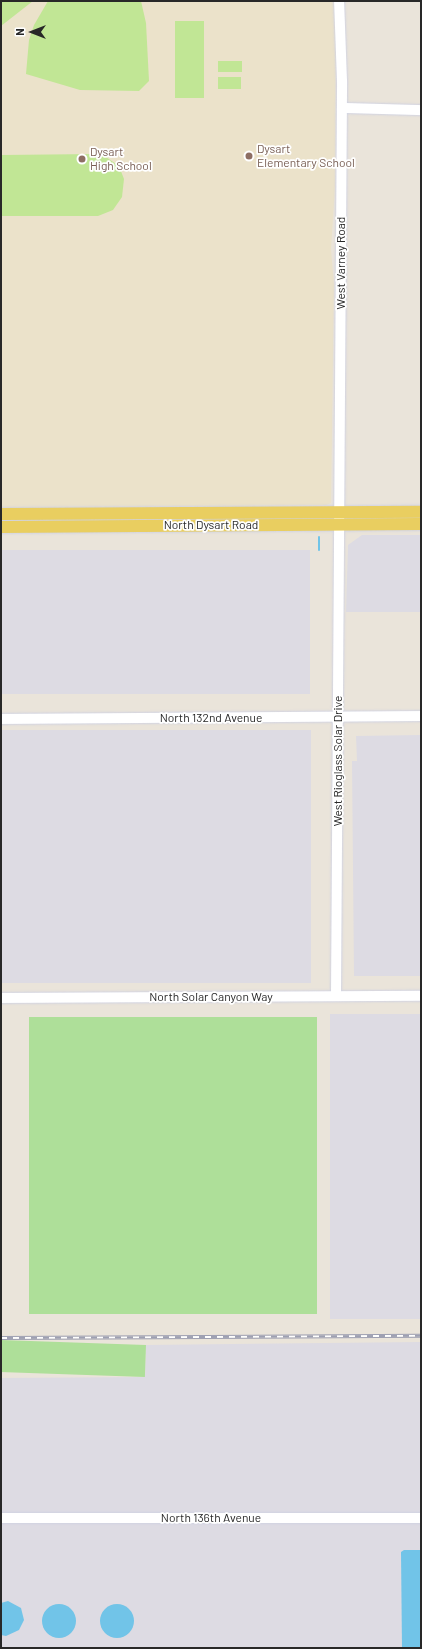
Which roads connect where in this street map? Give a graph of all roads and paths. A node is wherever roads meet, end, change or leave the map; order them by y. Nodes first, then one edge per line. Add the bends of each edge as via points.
1 (339, 1) edge
2 (342, 108) junction
3 (421, 110) edge
4 (421, 512) edge
5 (1, 514) edge
6 (339, 519) junction
7 (421, 524) edge
8 (1, 527) edge
9 (421, 716) edge
10 (338, 718) junction
11 (1, 719) edge
12 (336, 996) junction
13 (421, 996) edge
14 (1, 998) edge
15 (1, 1518) edge
16 (421, 1518) edge

1 - 2 street, West Varney Road
2 - 3 street
2 - 6 street, West Varney Road
4 - 6 main road, North Dysart Road
5 - 6 main road, North Dysart Road
6 - 7 main road, North Dysart Road
6 - 8 main road, North Dysart Road
6 - 10 street, West Rioglass Solar Drive
9 - 10 street, North 132nd Avenue
10 - 11 street, North 132nd Avenue
10 - 12 street, West Rioglass Solar Drive
12 - 13 street, North Solar Canyon Way
12 - 14 street, North Solar Canyon Way
15 - 16 street, North 136th Avenue

